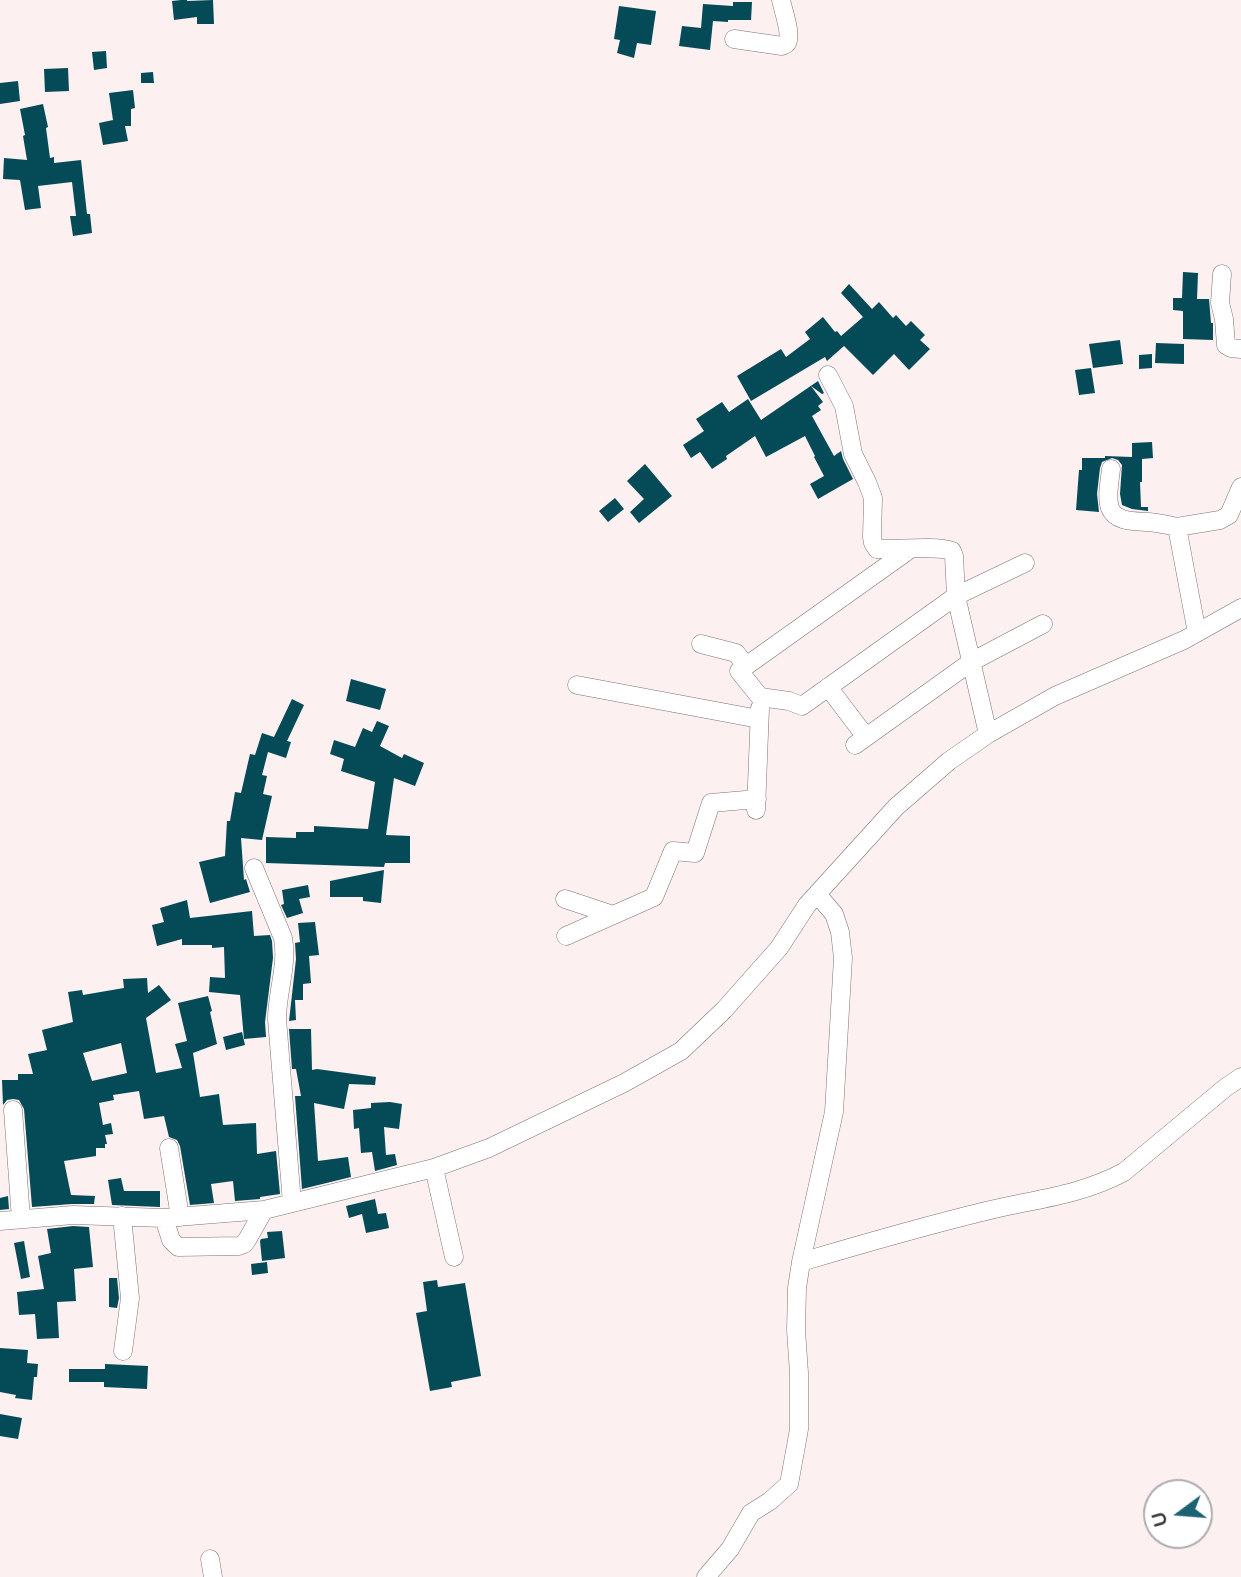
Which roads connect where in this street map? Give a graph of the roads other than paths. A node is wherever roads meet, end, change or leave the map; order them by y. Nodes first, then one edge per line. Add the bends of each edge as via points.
1 (781, 0) edge
2 (734, 39) dead end
3 (1222, 274) dead end
4 (1241, 349) edge
5 (828, 375) dead end
6 (1111, 469) dead end
7 (1241, 487) edge
8 (1177, 527) junction
9 (909, 550) junction
10 (1025, 563) dead end
11 (956, 596) junction
12 (1241, 608) edge
13 (1043, 624) dead end
14 (1197, 633) junction
15 (701, 644) dead end
16 (971, 662) junction
17 (746, 666) junction
18 (577, 685) dead end
19 (828, 687) junction
20 (760, 697) junction
21 (759, 719) junction
22 (988, 734) junction
23 (254, 868) dead end
24 (817, 894) junction
25 (565, 899) dead end
26 (613, 915) junction
27 (566, 936) dead end
28 (1241, 1077) edge
29 (12, 1111) dead end
30 (169, 1148) dead end
31 (434, 1168) junction
32 (292, 1203) junction
33 (264, 1210) junction
34 (122, 1216) junction
35 (172, 1217) junction
36 (21, 1219) junction
37 (0, 1221) edge
38 (454, 1257) dead end
39 (801, 1262) junction
40 (123, 1351) dead end
41 (210, 1559) dead end
42 (213, 1577) edge
43 (706, 1577) edge

1 - 2 street via 788,28 785,46
3 - 4 street via 1220,303 1226,345
5 - 9 street via 844,406 853,454 873,498 873,544 877,549
6 - 8 street via 1113,513 1132,521
7 - 8 street via 1229,516
8 - 14 street
9 - 11 street via 952,551
9 - 17 street
10 - 11 street
11 - 16 street
11 - 19 street
12 - 14 street
13 - 16 street
14 - 22 street via 1055,696
15 - 17 street via 736,653
16 - 19 street via 860,741
16 - 22 street
17 - 20 street via 739,671
18 - 21 street
19 - 20 street via 802,706
20 - 21 street
21 - 26 street via 757,804 711,803 695,853 673,851 654,897
22 - 24 street via 896,807
23 - 32 street via 286,949 277,1019
24 - 31 street via 779,948 681,1051 501,1142
24 - 39 street via 834,914 843,958 834,1112
25 - 26 street
26 - 27 street
28 - 39 street via 1107,1181
29 - 36 street
30 - 35 street
31 - 32 street
31 - 38 street
32 - 33 street
33 - 35 street
33 - 35 street via 247,1240 239,1245 178,1247 171,1240
34 - 35 street
34 - 36 street
34 - 40 street via 130,1298
36 - 37 street
39 - 43 street via 796,1330 799,1429 789,1484 751,1513 730,1549
41 - 42 street

